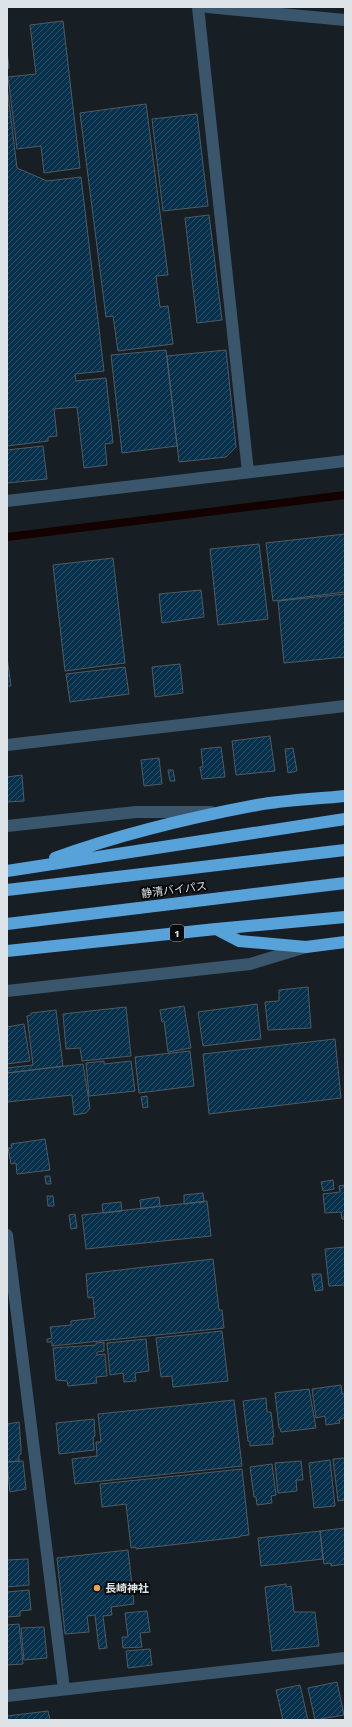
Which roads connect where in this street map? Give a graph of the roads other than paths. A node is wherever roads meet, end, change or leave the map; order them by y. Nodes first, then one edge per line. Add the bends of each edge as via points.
1 (198, 7) edge
2 (207, 7) edge
3 (345, 20) edge
4 (345, 461) edge
5 (248, 472) junction
6 (7, 501) edge
7 (345, 706) edge
8 (7, 745) edge
9 (345, 796) edge
10 (228, 811) junction
11 (345, 819) edge
12 (7, 826) edge
13 (345, 850) edge
14 (31, 867) junction
15 (7, 871) edge
16 (345, 883) edge
17 (7, 890) edge
18 (345, 917) edge
19 (7, 924) edge
20 (216, 929) junction
21 (345, 942) edge
22 (306, 947) junction
23 (7, 951) edge
24 (7, 991) edge
25 (7, 1235) edge
26 (345, 1658) edge
27 (64, 1689) junction
28 (7, 1696) edge

1 - 5 street
2 - 3 street
4 - 5 street
5 - 6 street
7 - 8 street
9 - 10 highway via 259,805
10 - 12 street via 136,812
10 - 14 highway via 159,825 99,842
11 - 14 highway
13 - 17 highway, 静清バイパス
14 - 15 highway
16 - 19 highway, 静清バイパス
18 - 20 highway
20 - 22 highway via 239,942
20 - 23 highway, 1
21 - 22 highway
22 - 24 street via 250,964
25 - 27 street
26 - 27 street
27 - 28 street

